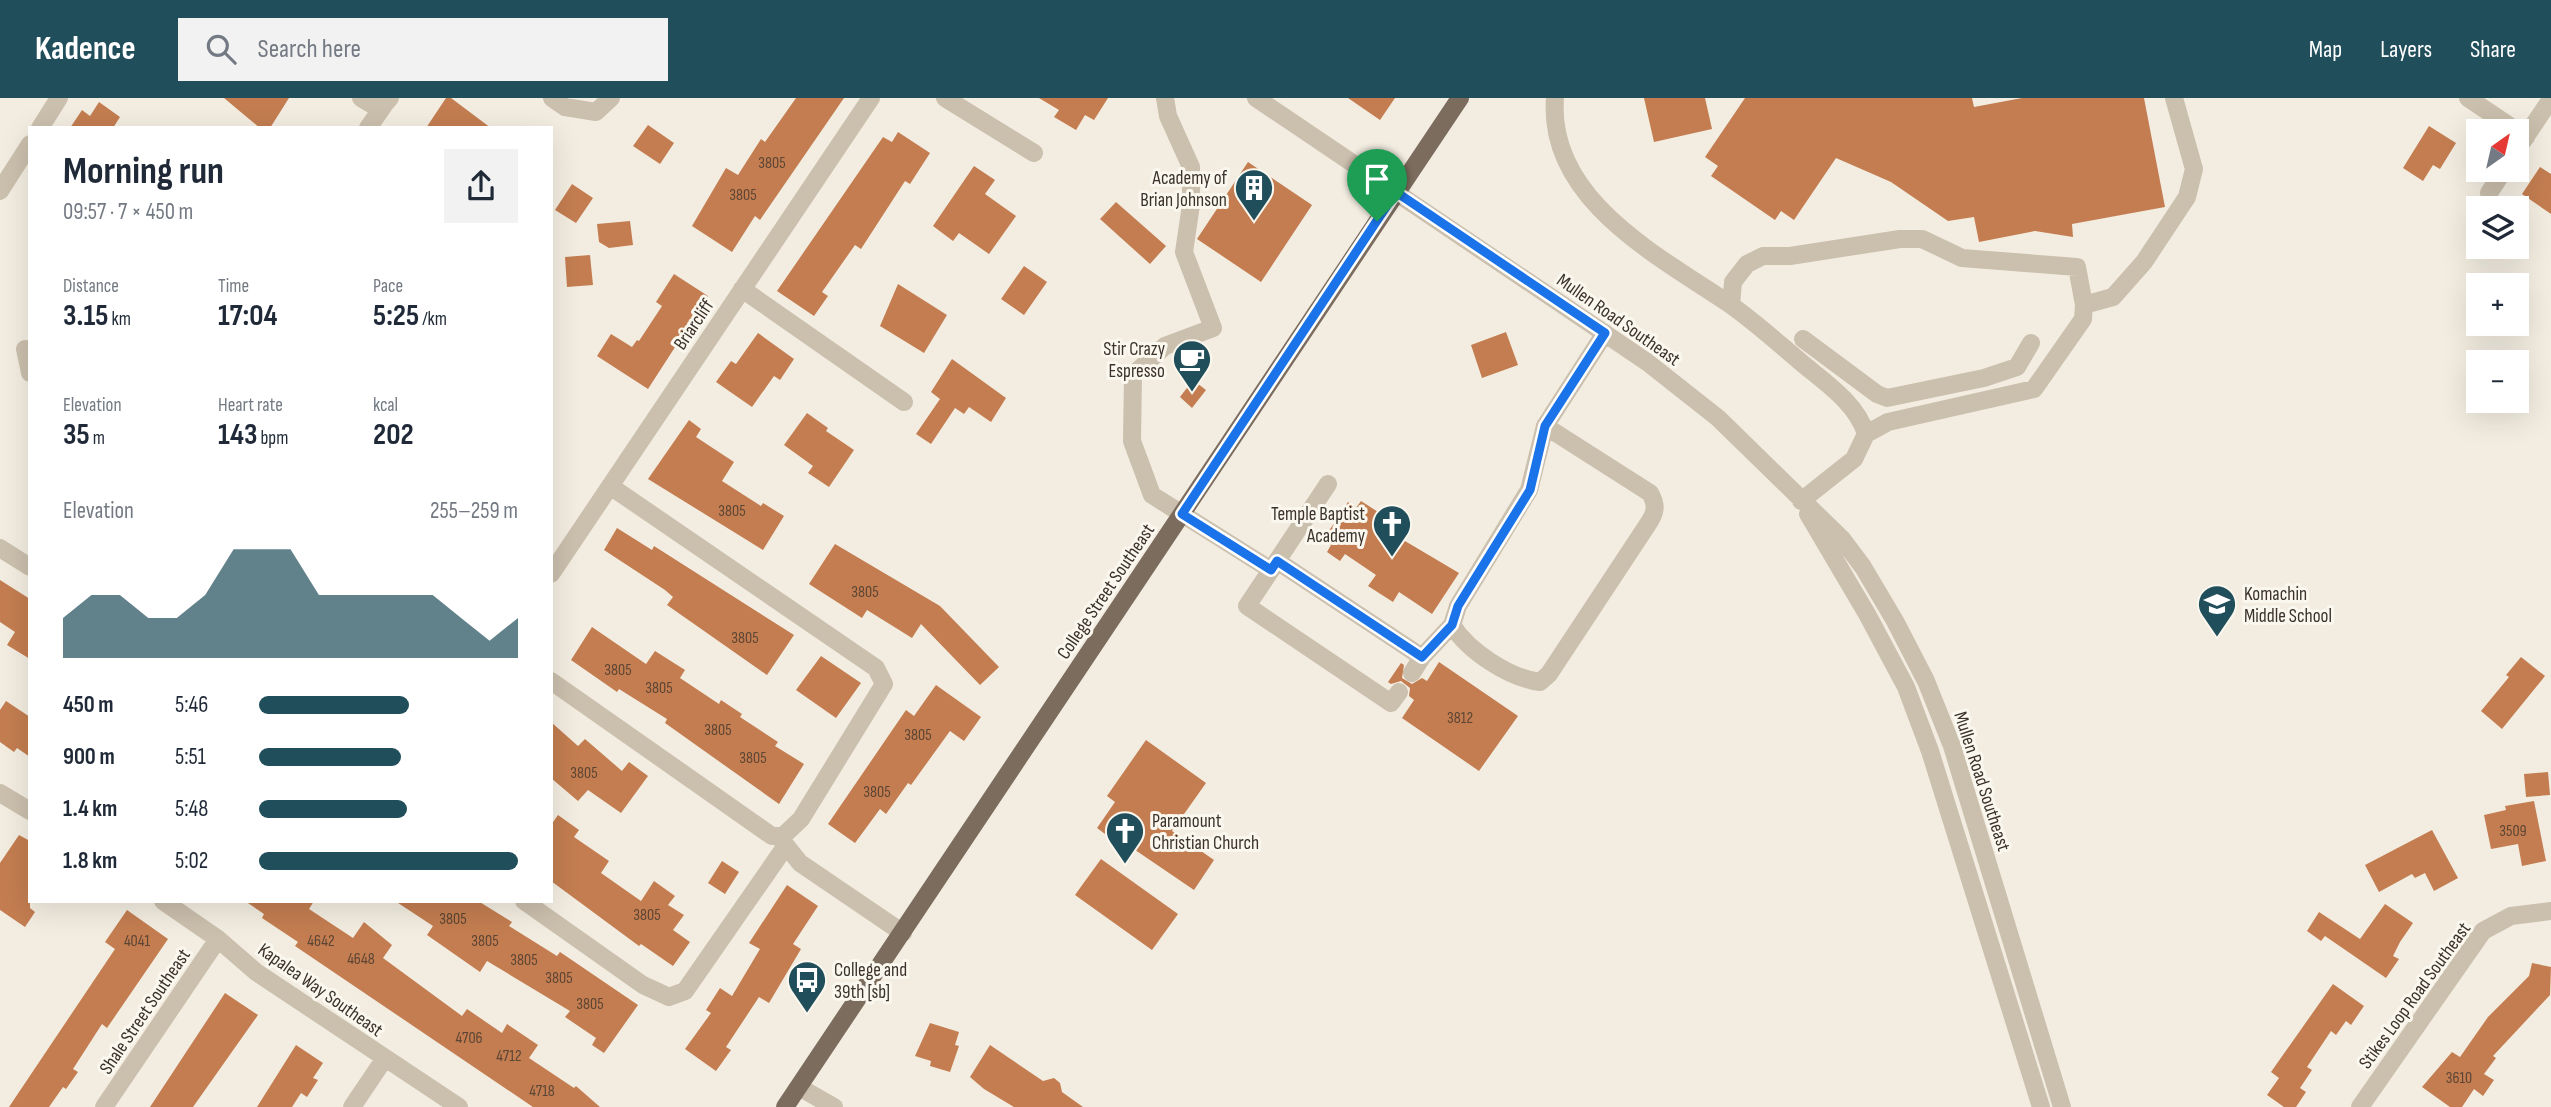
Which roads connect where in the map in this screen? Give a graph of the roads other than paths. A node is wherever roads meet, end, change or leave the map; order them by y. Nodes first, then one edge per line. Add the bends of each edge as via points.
1 (59, 98) edge
2 (361, 98) edge
3 (552, 98) edge
4 (611, 98) edge
5 (871, 98) edge
6 (945, 98) edge
7 (1165, 98) edge
8 (1256, 98) edge
9 (1460, 98) edge
10 (1555, 98) edge
11 (2174, 98) edge
12 (2468, 98) edge
13 (387, 102) edge
14 (1281, 105) edge
15 (2549, 108) edge
16 (2492, 119) edge
17 (41, 126) edge
18 (369, 126) edge
19 (2529, 134) edge
20 (1034, 153) dead end
21 (24, 167) edge
22 (2496, 182) edge
23 (0, 191) edge
24 (1396, 192) junction
25 (2489, 193) dead end
26 (742, 289) junction
27 (1731, 305) junction
28 (2084, 305) junction
29 (1605, 333) junction
30 (1803, 339) dead end
31 (2031, 343) dead end
32 (25, 349) dead end
33 (28, 363) edge
34 (904, 402) dead end
35 (1545, 426) junction
36 (1866, 434) junction
37 (1328, 484) dead end
38 (610, 486) junction
39 (1801, 502) junction
40 (1182, 514) junction
41 (0, 548) edge
42 (28, 566) edge
43 (1274, 566) junction
44 (553, 571) edge
45 (1452, 625) junction
46 (1422, 657) junction
47 (1412, 673) dead end
48 (553, 682) edge
49 (1399, 692) dead end
50 (7, 797) edge
51 (28, 810) edge
52 (781, 841) junction
53 (166, 903) edge
54 (527, 903) edge
55 (2551, 911) edge
56 (903, 933) junction
57 (218, 939) junction
58 (385, 1058) junction
59 (799, 1087) junction
60 (104, 1107) edge
61 (352, 1107) edge
62 (459, 1107) edge
63 (785, 1107) edge
64 (834, 1107) edge
65 (2041, 1107) edge
66 (2062, 1107) edge
67 (2360, 1107) edge

1 - 17 street
2 - 13 street via 371,104
3 - 4 street via 565,107 596,112
5 - 26 street, Briarcliff
6 - 20 street
7 - 40 street via 1168,116 1191,167 1184,252 1213,328 1165,346 1133,375 1132,441 1152,495
8 - 14 street, Mullen Road Southeast
9 - 24 main road, College Street Southeast
10 - 27 street via 1554,128 1562,155 1587,195 1611,219
11 - 28 street via 2194,169 2187,197 2144,262 2113,297
12 - 16 street
13 - 18 street
14 - 24 street, Mullen Road Southeast
15 - 19 street
21 - 23 street
22 - 25 street
24 - 29 street, Mullen Road Southeast
24 - 40 main road, College Street Southeast
26 - 34 street
26 - 38 street, Briarcliff
27 - 28 street via 1733,282 1747,264 1763,256 1922,239 1962,258 2077,267
27 - 36 street via 1835,390 1862,421
28 - 36 street via 2082,319 2034,389 1888,422
29 - 35 street
29 - 39 street, Mullen Road Southeast via 1718,418
30 - 31 street via 1887,398 1983,379 2017,367
32 - 33 street
35 - 45 street via 1530,490 1458,606
35 - 45 street via 1650,493 1656,503 1655,514 1540,681 1521,679 1461,639
36 - 39 street via 1854,459
37 - 43 street
38 - 44 street, Briarcliff
38 - 52 street via 876,668 884,684 801,819
39 - 65 street, Mullen Road Southeast via 1906,687 1939,777
39 - 66 street, Mullen Road Southeast via 1842,539 1863,567 1926,681 1952,746
40 - 43 street
40 - 56 main road, College Street Southeast
41 - 42 street
43 - 46 street
43 - 49 street via 1247,606 1391,703
45 - 46 street
46 - 47 street
48 - 52 street
50 - 51 street
52 - 54 street via 685,991 669,998 643,985
52 - 56 street via 800,863
53 - 57 street, Kapalea Way Southeast
55 - 67 street, Stikes Loop Road Southeast via 2511,916 2483,931
56 - 59 main road, College Street Southeast
57 - 58 street, Kapalea Way Southeast via 256,972
57 - 60 street, Shale Street Southeast
58 - 61 street
58 - 62 street, Kapalea Way Southeast
59 - 63 main road, College Street Southeast
59 - 64 street

